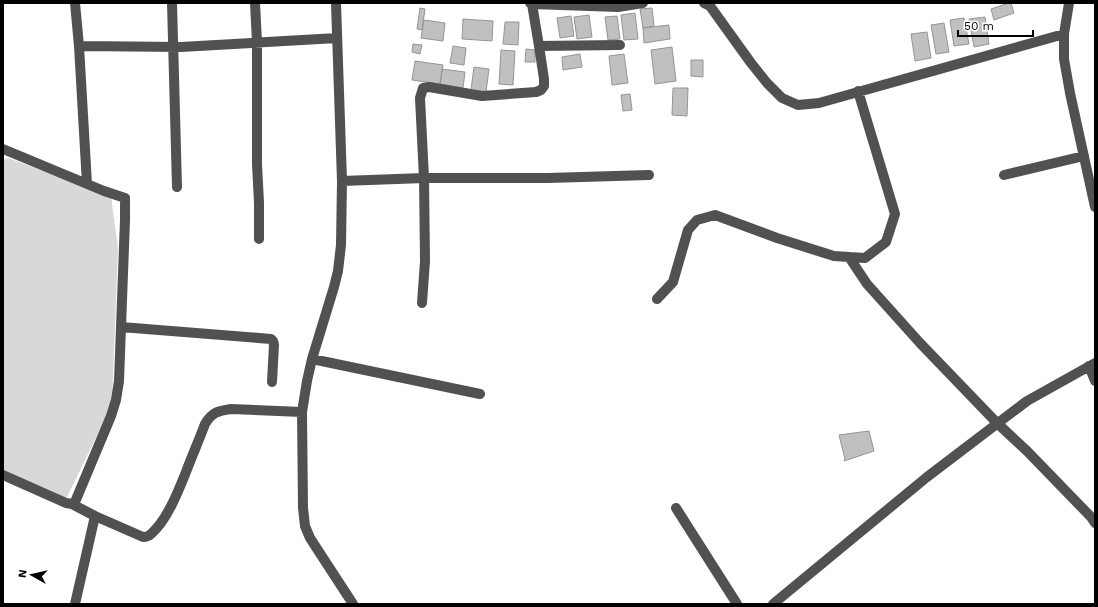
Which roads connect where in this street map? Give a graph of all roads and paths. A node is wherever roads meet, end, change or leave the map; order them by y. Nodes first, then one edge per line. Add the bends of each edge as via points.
1 (75, 3) edge
2 (172, 3) edge
3 (255, 3) edge
4 (336, 3) edge
5 (643, 3) edge
6 (704, 3) edge
7 (1069, 3) edge
8 (531, 4) edge
9 (1064, 34) junction
10 (337, 38) junction
11 (257, 42) junction
12 (620, 45) dead end
13 (79, 46) junction
14 (540, 46) junction
15 (173, 47) junction
16 (858, 91) junction
17 (3, 149) edge
18 (1084, 156) junction
19 (649, 175) dead end
20 (1004, 175) dead end
21 (424, 178) junction
22 (342, 181) junction
23 (87, 184) junction
24 (177, 187) dead end
25 (1095, 207) edge
26 (258, 239) dead end
27 (849, 257) junction
28 (657, 299) dead end
29 (422, 303) dead end
30 (121, 327) junction
31 (312, 359) junction
32 (1092, 364) edge
33 (1095, 381) edge
34 (272, 382) dead end
35 (480, 394) dead end
36 (302, 412) junction
37 (998, 423) junction
38 (3, 475) edge
39 (72, 504) junction
40 (676, 508) dead end
41 (95, 516) junction
42 (1095, 523) edge
43 (75, 604) edge
44 (353, 604) edge
45 (737, 604) edge
46 (773, 604) edge

1 - 13 street
2 - 15 street
3 - 11 street
4 - 10 street
5 - 8 street via 618,7
6 - 16 street via 710,6 750,63 782,98 798,105 819,103
7 - 9 street
8 - 14 street
9 - 16 street
9 - 18 street via 1064,60
10 - 11 street
10 - 22 street
11 - 15 street
11 - 26 street
12 - 14 street
13 - 15 street
13 - 23 street
14 - 21 street via 544,86 536,92 482,96 429,86 424,88 420,98
15 - 24 street
16 - 27 street via 895,214 886,242 865,258
17 - 23 street
18 - 20 street
18 - 25 street
19 - 21 street
21 - 22 street
21 - 29 street via 425,261
22 - 31 street via 338,270
23 - 30 street via 125,198
27 - 28 street via 834,256 715,215 697,220 688,230 673,282
27 - 37 street via 867,284
30 - 34 street via 271,339 274,345
30 - 39 street via 116,400
31 - 35 street
31 - 36 street
32 - 33 street
32 - 37 street via 1027,401
36 - 41 street via 231,409 215,412 205,424 168,512 147,537
36 - 44 street via 305,526 315,547
37 - 42 street
37 - 46 street
38 - 39 street
39 - 41 street
40 - 45 street
41 - 43 street

